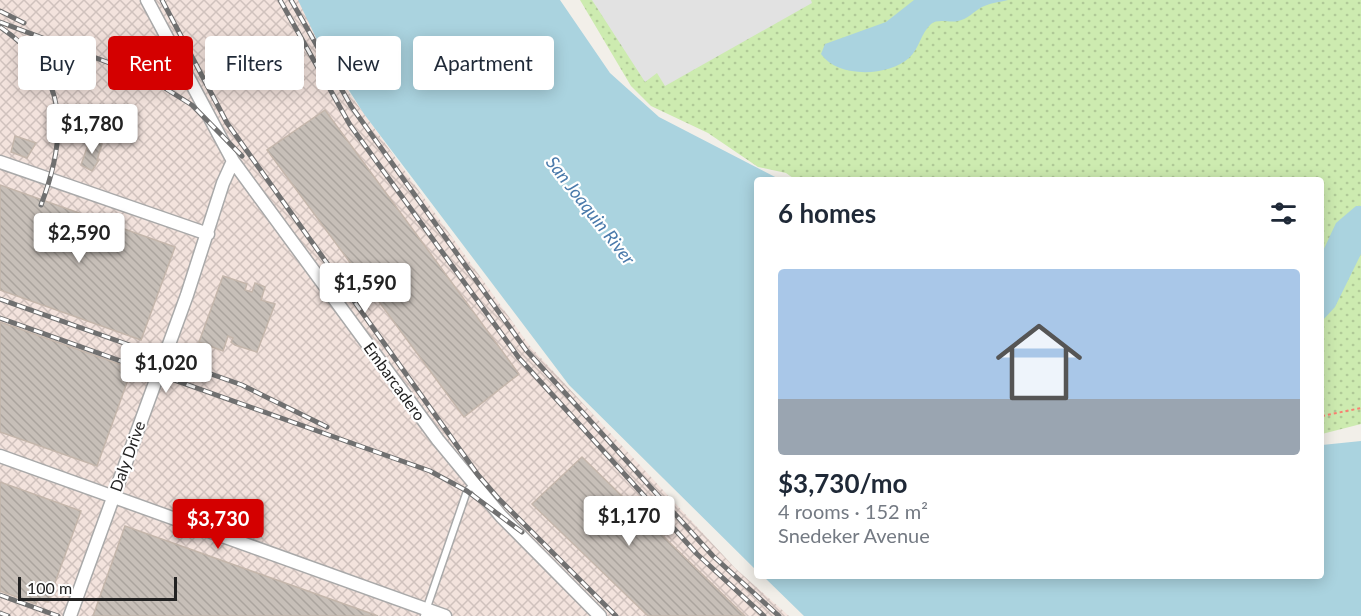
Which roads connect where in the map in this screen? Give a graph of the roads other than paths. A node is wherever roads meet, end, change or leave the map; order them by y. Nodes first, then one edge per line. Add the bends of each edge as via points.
1 (147, 0) edge
2 (233, 161) junction
3 (0, 162) edge
4 (208, 234) junction
5 (0, 456) edge
6 (474, 484) junction
7 (112, 497) junction
8 (425, 613) edge
9 (70, 616) edge
10 (445, 616) edge
11 (600, 616) edge

1 - 2 street, Embarcadero
2 - 4 street, Daly Drive
2 - 6 street, Embarcadero
3 - 4 street
4 - 7 street, Daly Drive
5 - 7 street
6 - 8 lane via 467,491
6 - 11 street, Embarcadero
7 - 8 street
7 - 9 street, Daly Drive
8 - 10 street

